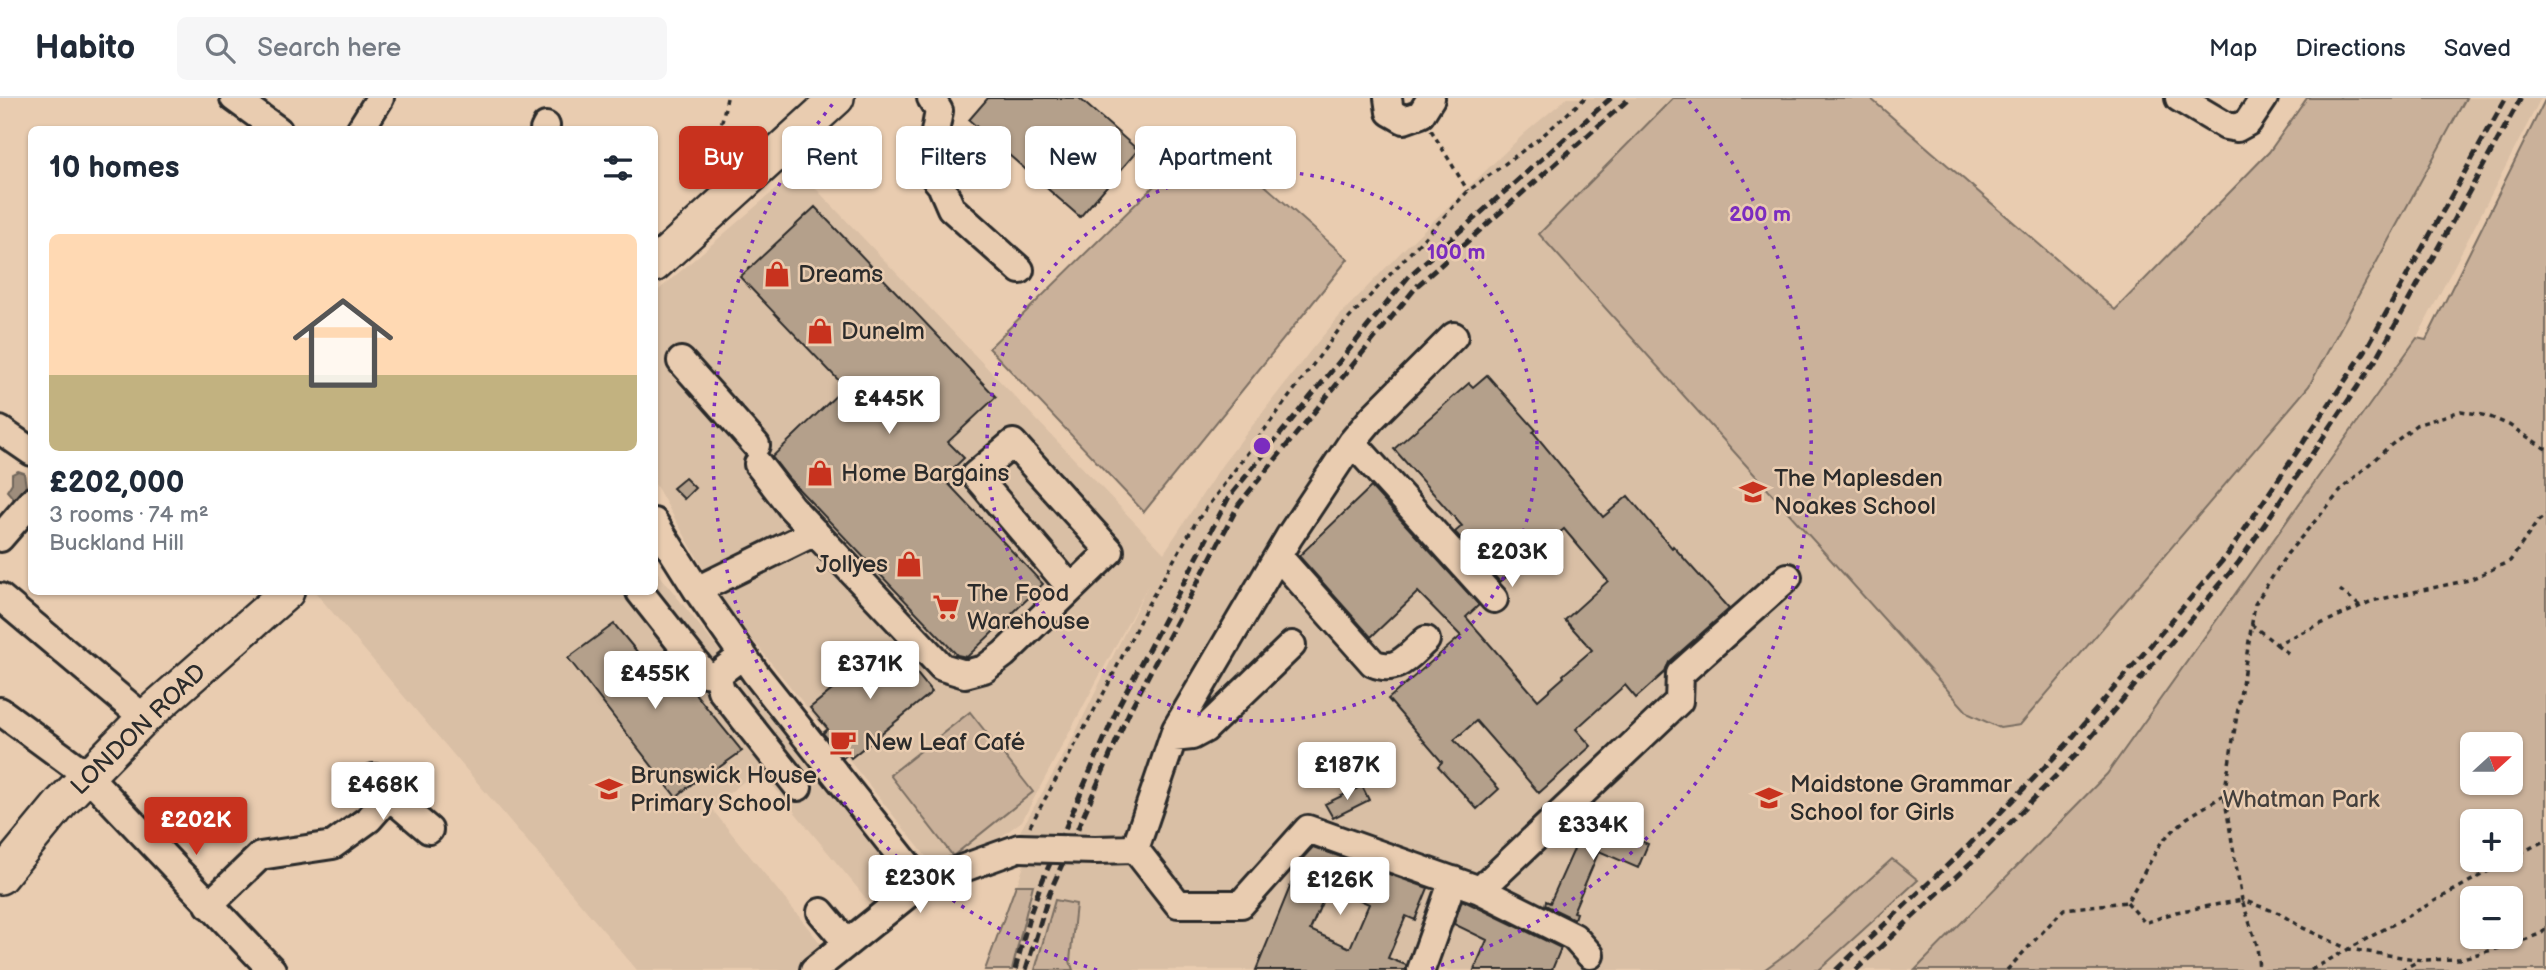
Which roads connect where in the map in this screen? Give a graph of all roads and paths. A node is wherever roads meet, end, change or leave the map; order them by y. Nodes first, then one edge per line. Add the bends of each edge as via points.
1 (234, 98) edge
2 (380, 98) edge
3 (727, 98) edge
4 (837, 98) edge
5 (931, 98) edge
6 (1388, 98) edge
7 (1585, 98) edge
8 (2179, 98) edge
9 (2264, 98) edge
10 (1426, 106) edge
11 (272, 126) edge
12 (362, 126) edge
13 (721, 126) edge
14 (768, 162) edge
15 (739, 189) edge
16 (1468, 191) junction
17 (658, 261) edge
18 (1020, 270) dead end
19 (1454, 336) dead end
20 (681, 361) dead end
21 (0, 430) edge
22 (1352, 442) junction
23 (28, 449) edge
24 (2546, 450) edge
25 (28, 506) edge
26 (2546, 515) edge
27 (658, 530) edge
28 (815, 532) junction
29 (0, 538) edge
30 (1278, 556) junction
31 (1788, 577) dead end
32 (1071, 588) junction
33 (697, 590) junction
34 (2340, 590) dead end
35 (284, 595) edge
36 (642, 595) edge
37 (0, 597) edge
38 (1494, 599) dead end
39 (2360, 606) junction
40 (2251, 624) junction
41 (1426, 640) dead end
42 (2276, 644) junction
43 (1292, 645) dead end
44 (2292, 656) dead end
45 (750, 665) junction
46 (717, 675) junction
47 (0, 711) edge
48 (144, 718) junction
49 (1173, 738) junction
50 (87, 775) junction
51 (798, 787) dead end
52 (2224, 796) junction
53 (429, 830) dead end
54 (2546, 840) edge
55 (1019, 848) junction
56 (1135, 849) junction
57 (2523, 852) edge
58 (2487, 872) edge
59 (0, 877) edge
60 (1453, 880) junction
61 (922, 883) junction
62 (1480, 890) junction
63 (2242, 900) junction
64 (2127, 902) junction
65 (209, 905) junction
66 (821, 912) dead end
67 (2546, 928) edge
68 (846, 943) junction
69 (2348, 949) junction
70 (1590, 956) dead end
71 (2421, 960) junction
72 (272, 970) edge
73 (814, 970) edge
74 (1421, 970) edge
75 (2007, 970) edge
76 (2259, 970) edge
77 (2311, 970) edge
78 (2401, 970) edge

1 - 11 street
2 - 12 street
3 - 13 path
4 - 14 main road
5 - 18 street via 939,111 930,173 951,208
6 - 10 street via 1391,111 1404,120
7 - 16 path
8 - 9 street via 2237,128 2248,122
10 - 16 path
15 - 17 main road
16 - 55 path via 1341,327 1196,523
19 - 22 street
20 - 28 street
21 - 23 street
22 - 30 street
22 - 38 street
24 - 40 path via 2488,416 2461,411 2416,425 2344,487 2287,554 2255,604
25 - 29 street
26 - 39 path via 2510,561 2469,580
27 - 33 street
28 - 32 street via 942,667 965,674 984,669 1004,654
28 - 33 street
30 - 41 street via 1373,663 1394,667
30 - 49 street
31 - 62 street via 1680,674 1679,701
32 - 32 street via 975,475 1013,443 1110,551
33 - 45 street
34 - 39 path
35 - 48 main road, LONDON ROAD
36 - 46 street via 704,673
37 - 48 street
39 - 42 path
40 - 42 path
40 - 52 path
42 - 44 path
43 - 49 street via 1205,729
45 - 46 street
45 - 61 street
46 - 51 street via 722,690
47 - 50 street
48 - 50 main road, LONDON ROAD
49 - 56 street
50 - 59 main road, LONDON ROAD
50 - 65 street
52 - 63 path
52 - 64 path via 2187,818 2162,841
53 - 65 street via 382,787 369,819 333,845 260,856
54 - 57 path
55 - 56 street, bridge
55 - 61 street
56 - 60 street via 1178,904 1241,904 1308,829
58 - 69 path
60 - 62 street
60 - 74 street
61 - 68 street
62 - 70 street via 1574,937
63 - 64 path via 2176,912 2145,923
63 - 69 path via 2279,913
63 - 76 path via 2257,945
64 - 75 path via 2064,909
65 - 72 street
66 - 68 street
67 - 71 path via 2514,944 2459,959
68 - 73 street
69 - 71 path
69 - 77 path
71 - 78 path

